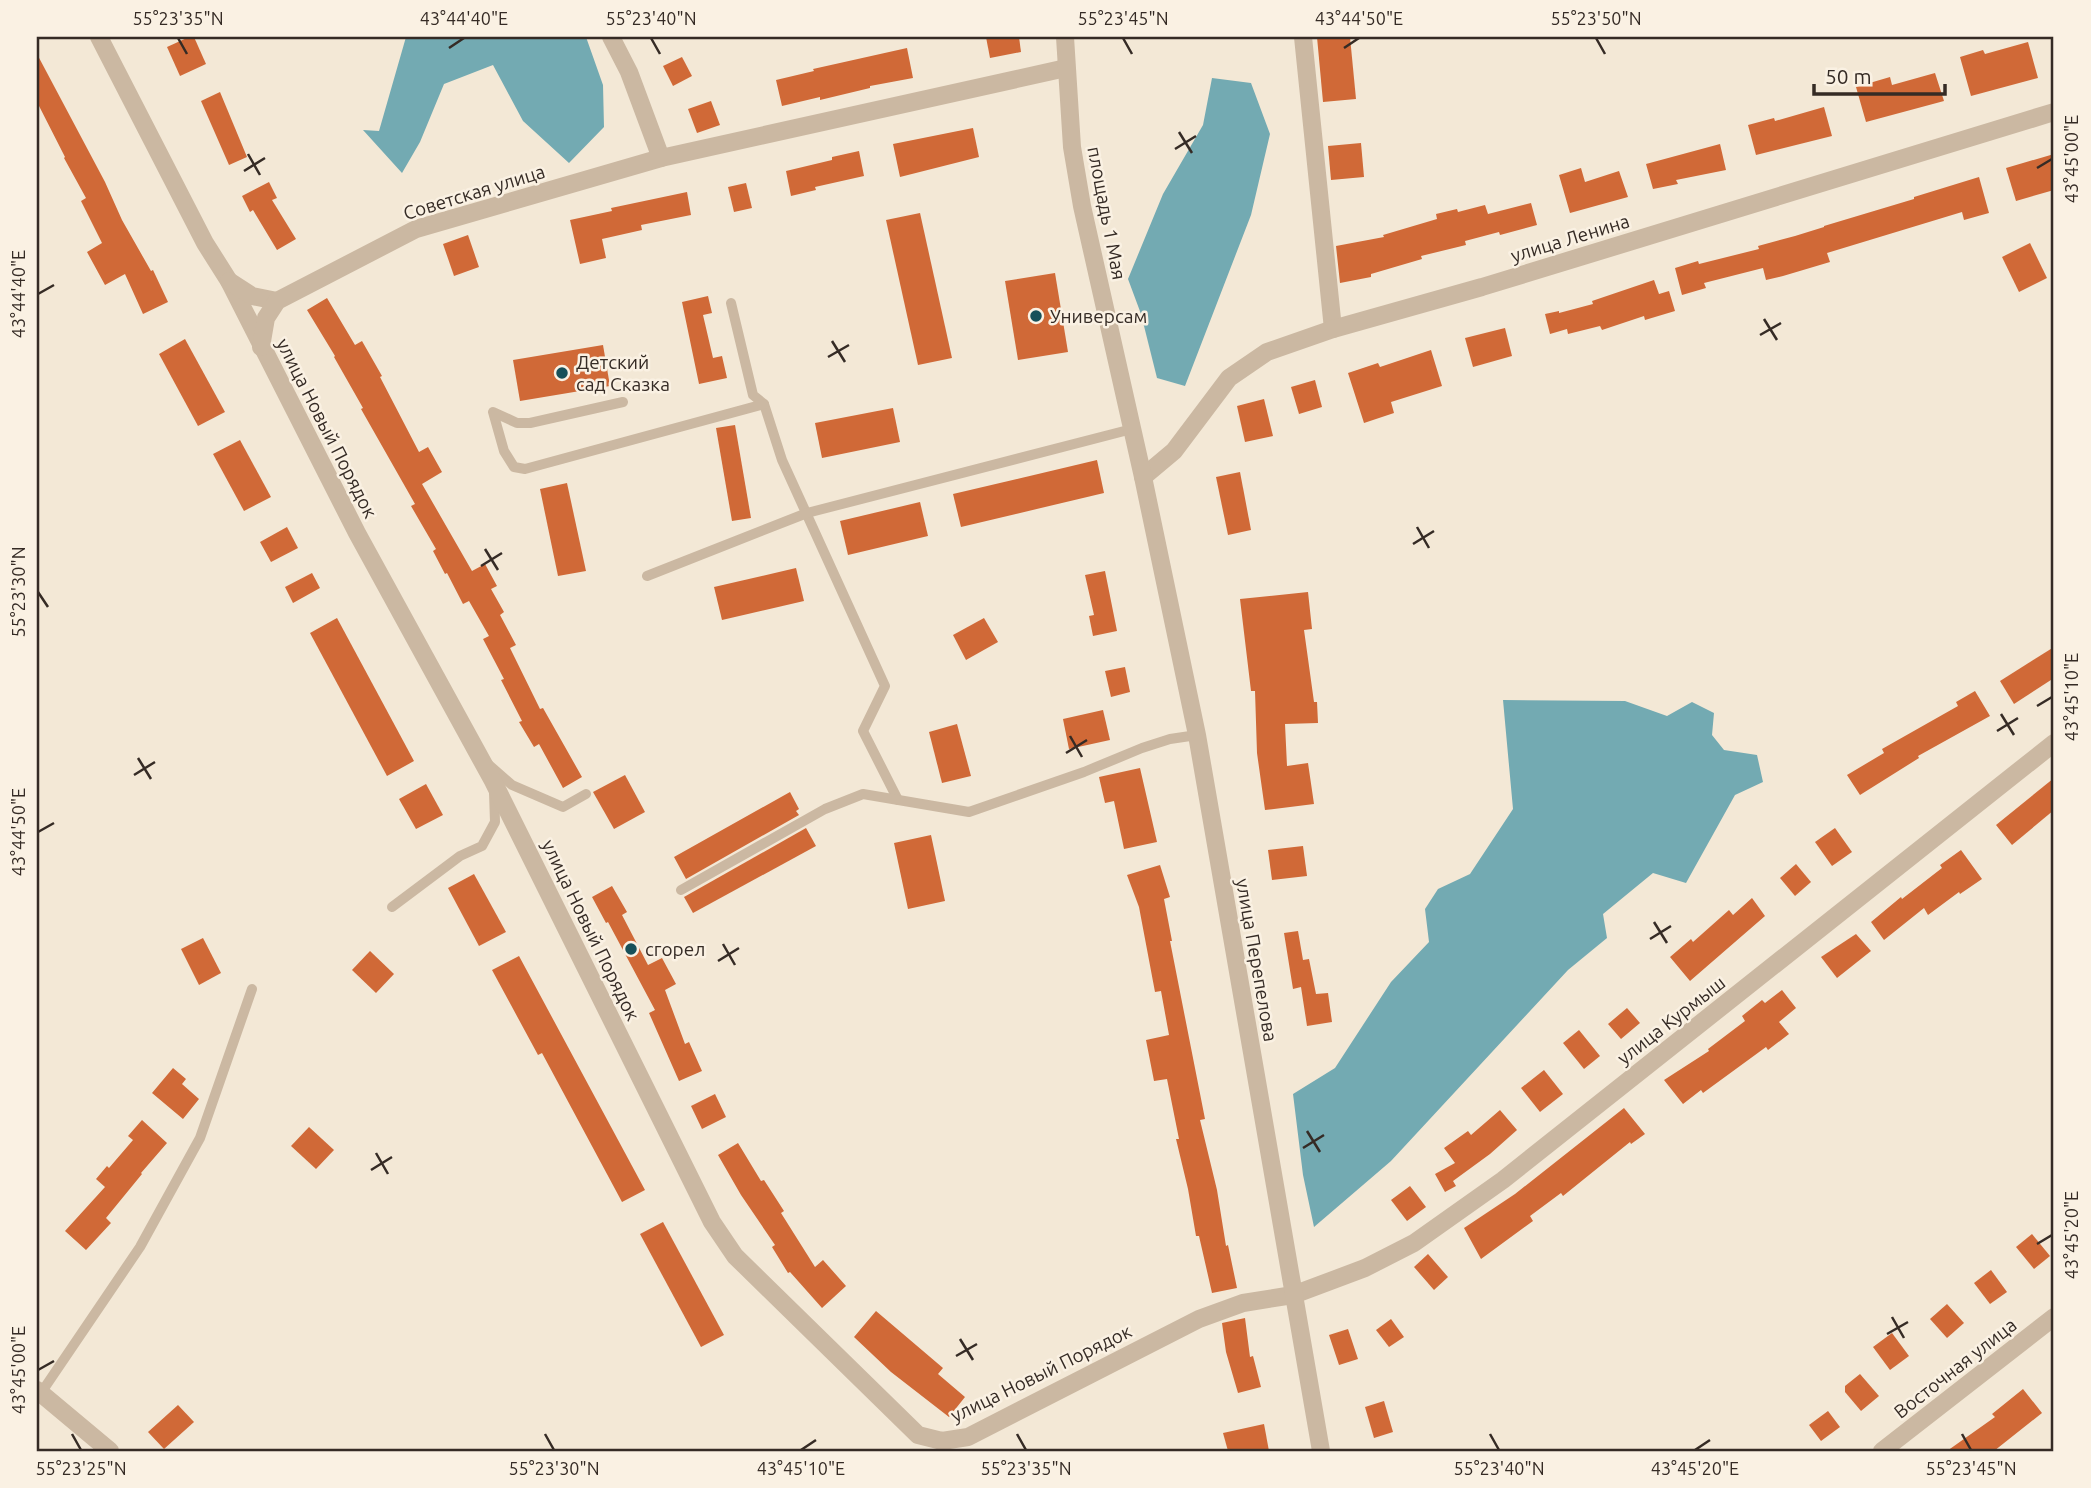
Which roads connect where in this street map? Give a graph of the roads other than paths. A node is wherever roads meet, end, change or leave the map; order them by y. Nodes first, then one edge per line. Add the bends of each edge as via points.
1 (99, 37) edge
2 (611, 37) edge
3 (1065, 37) edge
4 (1303, 37) edge
5 (1066, 68) junction
6 (2054, 112) edge
7 (661, 158) junction
8 (229, 281) junction
9 (277, 301) junction
10 (731, 303) dead end
11 (1333, 329) junction
12 (261, 347) junction
13 (623, 402) dead end
14 (764, 404) junction
15 (1132, 429) junction
16 (1143, 477) junction
17 (807, 513) junction
18 (647, 576) dead end
19 (1197, 735) junction
20 (468, 736) junction
21 (2054, 743) edge
22 (493, 780) junction
23 (586, 794) dead end
24 (898, 800) junction
25 (681, 890) dead end
26 (393, 907) dead end
27 (252, 989) dead end
28 (1293, 1295) junction
29 (2054, 1317) edge
30 (39, 1392) edge
31 (110, 1451) edge
32 (1321, 1451) edge
33 (1882, 1451) edge

1 - 8 street, улица Новый Порядок
2 - 7 street
3 - 5 street, площадь 1 Мая
4 - 11 street
5 - 7 street, Советская улица
5 - 15 street, площадь 1 Мая via 1082,206
6 - 11 street, улица Ленина
7 - 9 street, Советская улица via 416,229
8 - 9 street via 252,296
8 - 12 street, улица Новый Порядок
9 - 12 street via 266,318
10 - 14 lane via 753,395
11 - 16 street, улица Ленина via 1267,352 1229,378 1174,451
12 - 20 street, улица Новый Порядок
13 - 14 lane via 530,423 517,423 493,412 504,451 514,467 525,469
14 - 17 lane via 782,460
15 - 16 street, площадь 1 Мая
15 - 17 lane
16 - 19 street, улица Перепелова
17 - 18 lane
17 - 24 lane via 885,686 863,731
19 - 24 lane via 1142,748 969,811
19 - 28 street, улица Перепелова
20 - 22 street, улица Новый Порядок
20 - 23 lane via 492,768 512,785 563,807
21 - 28 street, улица Курмыш via 1503,1180 1414,1243 1365,1268
22 - 26 lane via 495,822 482,846 460,856
22 - 28 street, улица Новый Порядок via 712,1222 735,1256 918,1435 942,1441 968,1437 1199,1319 1243,1303
24 - 25 lane via 863,794 825,809
27 - 30 lane via 200,1138 140,1247
28 - 32 street, улица Перепелова
29 - 33 street, Восточная улица
30 - 31 street

